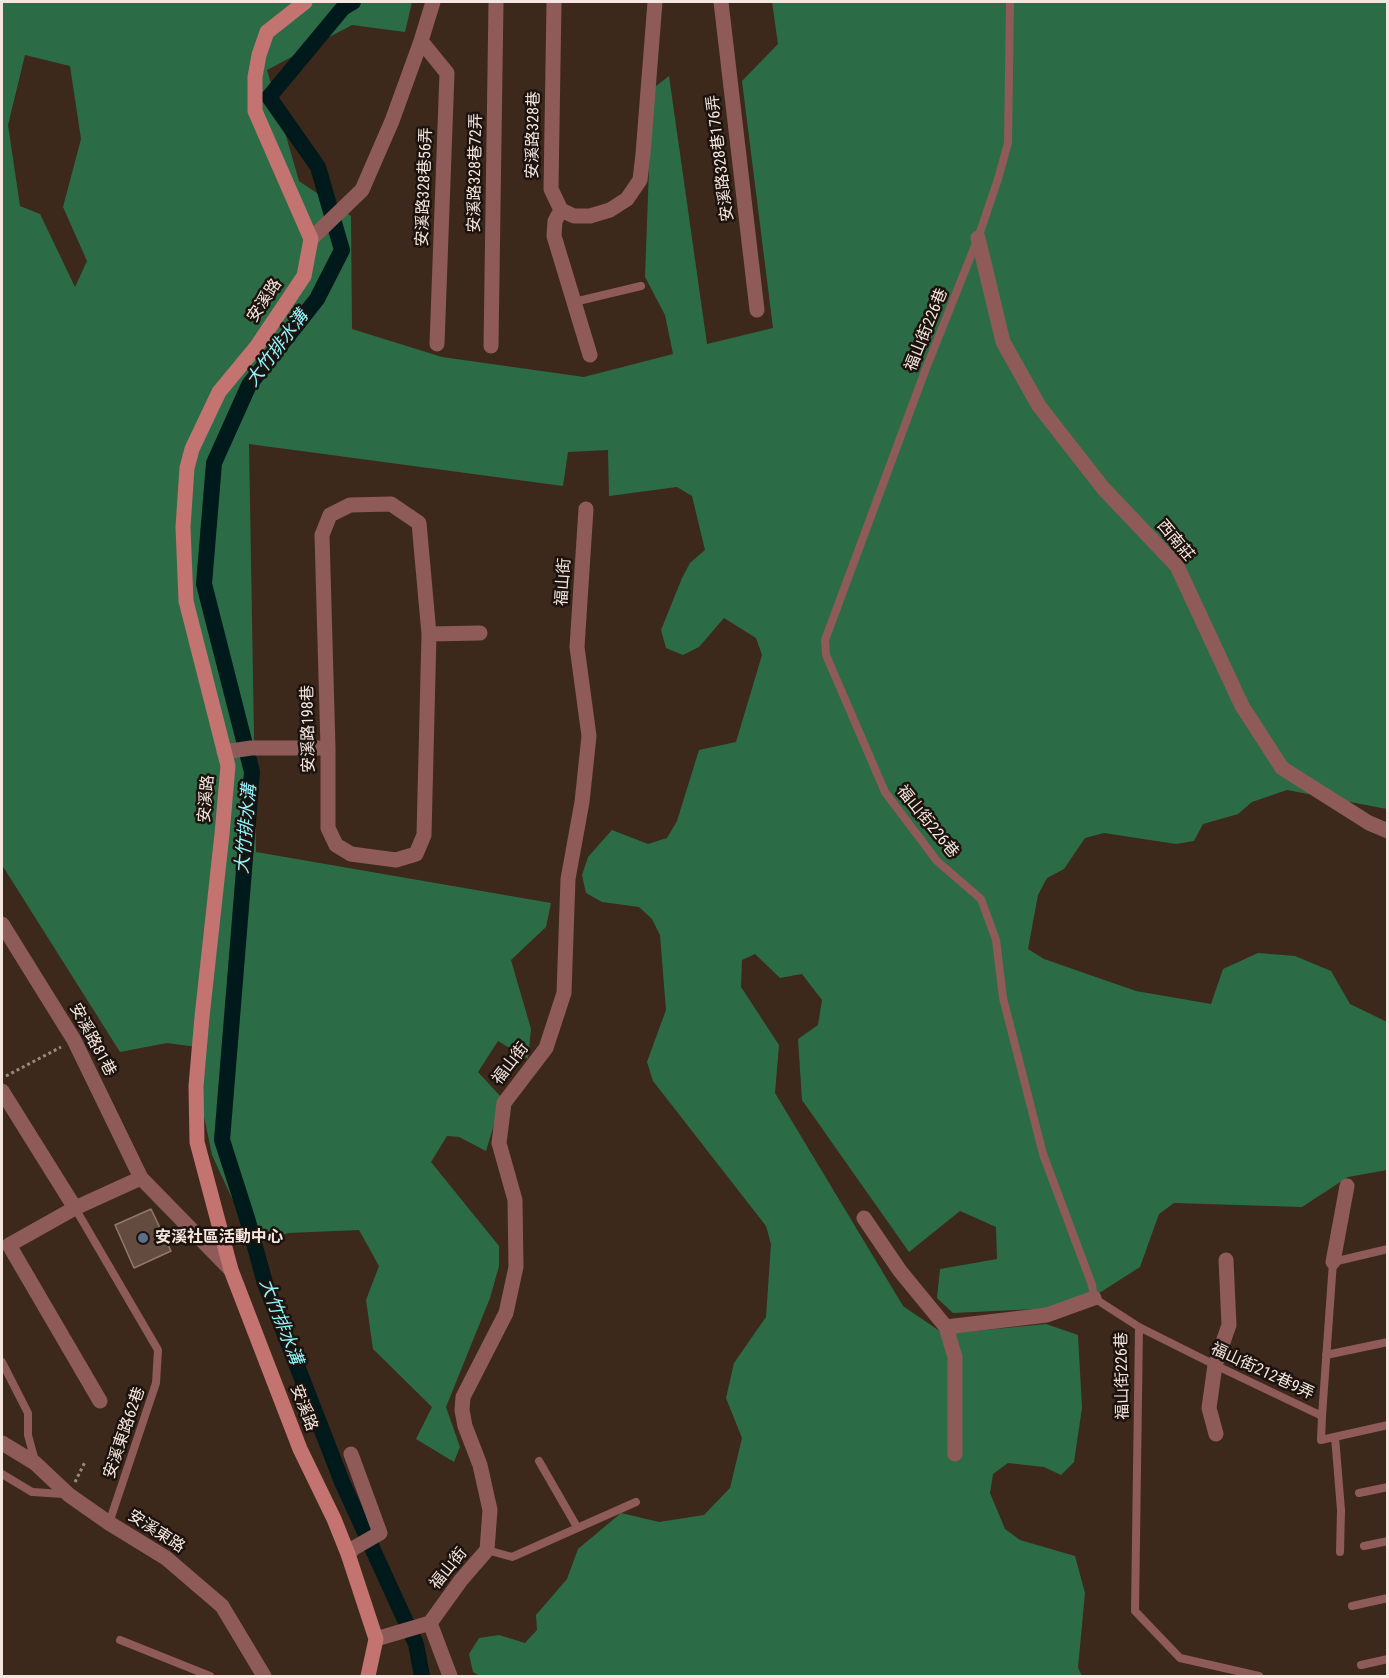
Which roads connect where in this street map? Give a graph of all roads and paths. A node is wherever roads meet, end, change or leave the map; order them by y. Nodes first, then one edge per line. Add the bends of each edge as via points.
1 (305, 2) edge
2 (433, 2) edge
3 (496, 2) edge
4 (554, 2) edge
5 (655, 2) edge
6 (721, 2) edge
7 (1010, 2) edge
8 (421, 41) junction
9 (561, 210) junction
10 (978, 238) junction
11 (311, 239) junction
12 (641, 286) dead end
13 (574, 302) junction
14 (757, 310) dead end
15 (437, 344) dead end
16 (491, 346) dead end
17 (590, 355) dead end
18 (586, 509) dead end
19 (480, 633) dead end
20 (429, 634) junction
21 (328, 748) junction
22 (229, 751) junction
23 (1388, 831) edge
24 (2, 924) edge
25 (74, 1040) junction
26 (2, 1078) edge
27 (2, 1091) edge
28 (141, 1178) junction
29 (1347, 1186) dead end
30 (75, 1208) junction
31 (864, 1218) dead end
32 (4, 1243) edge
33 (1388, 1249) edge
34 (1226, 1260) dead end
35 (1333, 1262) junction
36 (231, 1270) junction
37 (1094, 1298) junction
38 (946, 1327) junction
39 (1139, 1327) junction
40 (1388, 1342) edge
41 (1326, 1355) junction
42 (2, 1362) edge
43 (1215, 1365) junction
44 (100, 1401) dead end
45 (1322, 1416) junction
46 (1388, 1425) edge
47 (1216, 1434) dead end
48 (1335, 1437) junction
49 (2, 1443) edge
50 (351, 1454) dead end
51 (955, 1454) dead end
52 (539, 1461) dead end
53 (85, 1462) dead end
54 (36, 1463) junction
55 (2, 1474) edge
56 (1388, 1487) edge
57 (1359, 1493) dead end
58 (69, 1495) junction
59 (636, 1502) dead end
60 (109, 1523) junction
61 (577, 1527) junction
62 (1388, 1541) edge
63 (1364, 1546) dead end
64 (351, 1551) junction
65 (487, 1551) junction
66 (1340, 1552) dead end
67 (1388, 1598) edge
68 (1352, 1606) dead end
69 (430, 1623) junction
70 (376, 1639) junction
71 (120, 1640) dead end
72 (1388, 1659) edge
73 (1361, 1665) dead end
74 (210, 1677) edge
75 (264, 1677) edge
76 (368, 1677) edge
77 (450, 1677) edge
78 (1259, 1677) edge

1 - 11 street via 267,32 255,77 255,111
2 - 8 street
3 - 16 street, 安溪路328巷72弄
4 - 9 street, 安溪路328巷 via 551,189
5 - 9 street via 640,180 627,199 610,210 590,216 574,216
6 - 14 street, 安溪路328巷176弄
7 - 10 lane, 福山街226巷 via 1008,143
8 - 11 street via 362,190
8 - 15 street, 安溪路328巷56弄 via 447,73
9 - 13 street via 554,236
10 - 23 street, 西南莊 via 1002,342 1039,406 1103,488 1177,566 1242,706 1282,768
10 - 37 lane, 福山街226巷 via 825,640 826,655 885,792 938,861 981,899 996,940 1003,998 1043,1154
11 - 22 street, 安溪路 via 304,276 257,346 219,392 187,468 183,526 186,601
12 - 13 lane
13 - 17 street
18 - 65 street, 福山街 via 578,647 589,736 568,879 564,993 546,1048 504,1103 499,1143 515,1200 516,1267 506,1313 463,1397 465,1426 480,1465 490,1510
19 - 20 street
20 - 21 street, 安溪路198巷 via 424,835 416,854 396,860 351,854 336,845 328,828
20 - 21 street, 安溪路198巷 via 419,523 391,504 350,505 330,514 322,535
21 - 22 street
22 - 36 street, 安溪路 via 196,1086 196,1142
24 - 25 street, 安溪路81巷
25 - 26 path
25 - 28 street, 安溪路81巷
27 - 30 street
28 - 30 street
28 - 36 street, 安溪路81巷
29 - 35 street
30 - 32 street
30 - 60 lane, 安溪東路62巷 via 158,1350 156,1383
31 - 38 street via 900,1271
32 - 44 street
33 - 35 lane
34 - 43 street via 1229,1325
35 - 41 lane
36 - 64 street, 安溪路 via 300,1449
37 - 38 street via 1047,1316
37 - 39 lane, 福山街226巷
38 - 51 street via 955,1358
39 - 43 lane, 福山街212巷9弄
39 - 78 lane, 福山街226巷 via 1135,1611 1180,1658
40 - 41 lane
41 - 45 lane
42 - 54 lane via 28,1413 28,1435
43 - 45 lane, 福山街212巷9弄
43 - 47 street via 1209,1408
45 - 48 lane, 福山街212巷9弄 via 1321,1440
46 - 48 lane
48 - 66 lane
49 - 54 street, 安溪東路
50 - 64 street via 380,1533
52 - 61 lane
53 - 58 path
54 - 58 street, 安溪東路
55 - 58 lane via 32,1492
56 - 57 lane
58 - 60 street, 安溪東路
59 - 61 lane
60 - 75 street, 安溪東路 via 166,1558 222,1606
61 - 65 lane via 512,1557
62 - 63 lane
64 - 70 street, 安溪路
65 - 69 street, 福山街
67 - 68 lane
69 - 70 street
69 - 77 street
70 - 76 street
71 - 74 lane
72 - 73 lane

